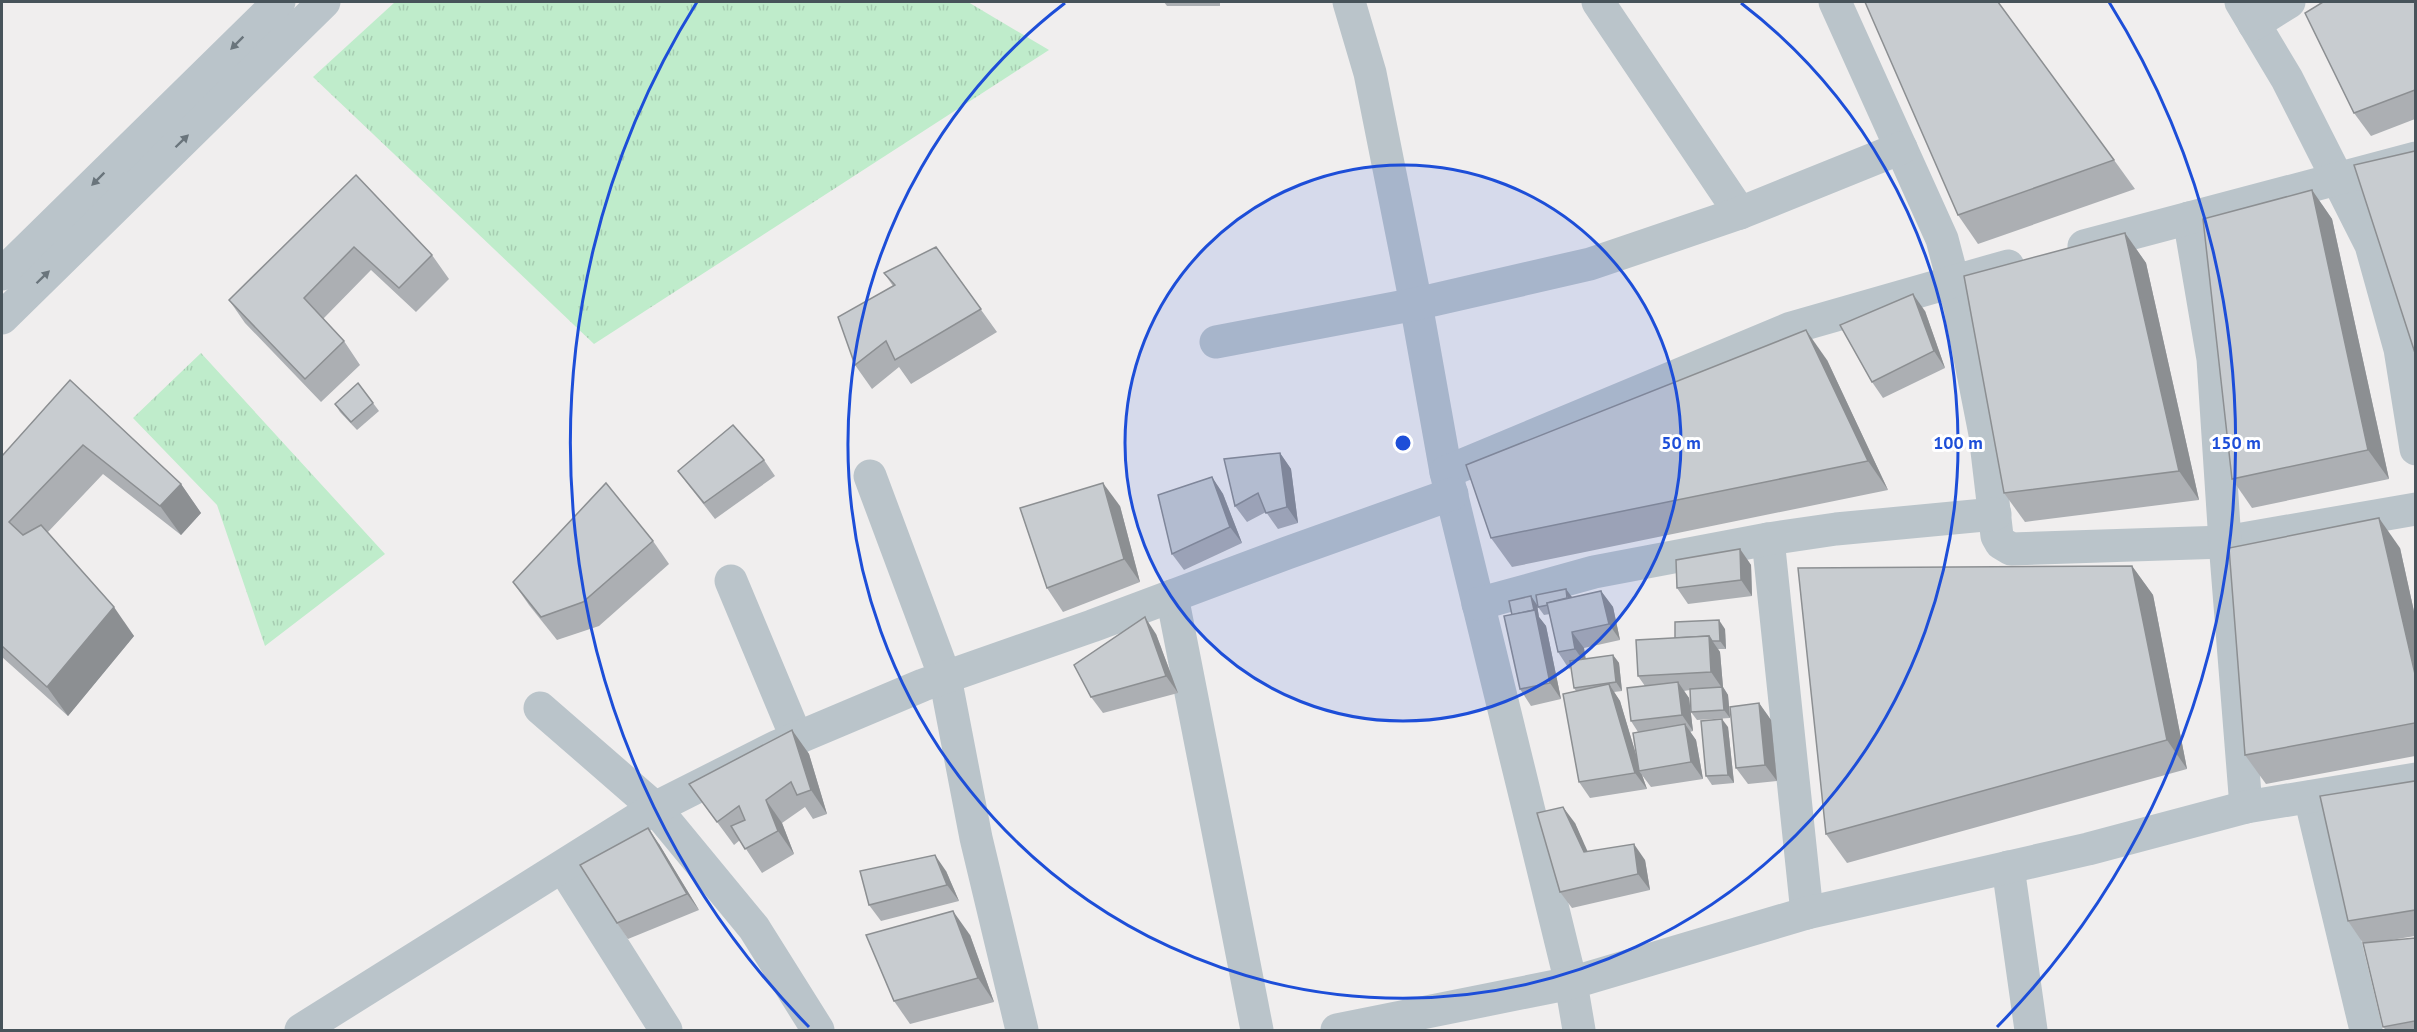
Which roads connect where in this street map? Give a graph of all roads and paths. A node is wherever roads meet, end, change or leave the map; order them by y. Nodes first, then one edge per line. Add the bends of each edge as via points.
1 (279, 2) edge
2 (324, 2) edge
3 (1349, 2) edge
4 (1598, 2) edge
5 (1835, 2) edge
6 (2289, 2) edge
7 (2247, 13) edge
8 (1901, 148) junction
9 (2415, 158) edge
10 (2337, 178) junction
11 (1740, 213) junction
12 (2189, 218) junction
13 (2, 274) edge
14 (1953, 281) junction
15 (1416, 304) junction
16 (2, 318) edge
17 (1216, 342) dead end
18 (2415, 449) edge
19 (870, 476) dead end
20 (1449, 483) junction
21 (2415, 509) edge
22 (1995, 514) junction
23 (1767, 539) junction
24 (2225, 542) junction
25 (731, 581) dead end
26 (1172, 596) junction
27 (1478, 604) junction
28 (945, 677) junction
29 (540, 708) dead end
30 (797, 739) junction
31 (2415, 779) edge
32 (2310, 796) junction
33 (2246, 807) junction
34 (655, 808) junction
35 (563, 867) junction
36 (2008, 867) junction
37 (1808, 913) junction
38 (1571, 983) junction
39 (302, 1030) edge
40 (666, 1030) edge
41 (818, 1030) edge
42 (1022, 1030) edge
43 (1257, 1030) edge
44 (1337, 1030) edge
45 (1579, 1030) edge
46 (2031, 1030) edge
47 (2366, 1030) edge

1 -> 13 street
16 -> 2 street
3 - 15 street via 1370,73
4 - 11 street
5 - 8 street
6 - 7 street
7 - 10 street via 2287,79
8 - 11 street
8 - 14 street via 1942,239
9 - 10 street
10 - 12 street
10 - 18 street via 2371,245 2400,349
11 - 15 street via 1590,264
12 - 14 street
12 - 24 street via 2213,359
14 - 20 street via 1791,328
14 - 22 street via 1985,434
15 - 17 street
15 - 20 street
19 - 28 street
20 - 26 street via 1287,553
20 - 27 street
21 - 24 street
22 - 23 street
22 - 24 street via 1997,536 2011,549
23 - 27 street via 1594,572
23 - 37 street
24 - 33 street
25 - 30 street
26 - 28 street
26 - 43 street
27 - 38 street
28 - 30 street
28 - 42 street via 976,838
29 - 34 street
30 - 34 street
31 - 32 street
32 - 33 street
32 - 47 street
33 - 36 street
34 - 35 street
34 - 41 street via 754,928
35 - 39 street
35 - 40 street
36 - 37 street
36 - 46 street
37 - 38 street
38 - 44 street
38 - 45 street

